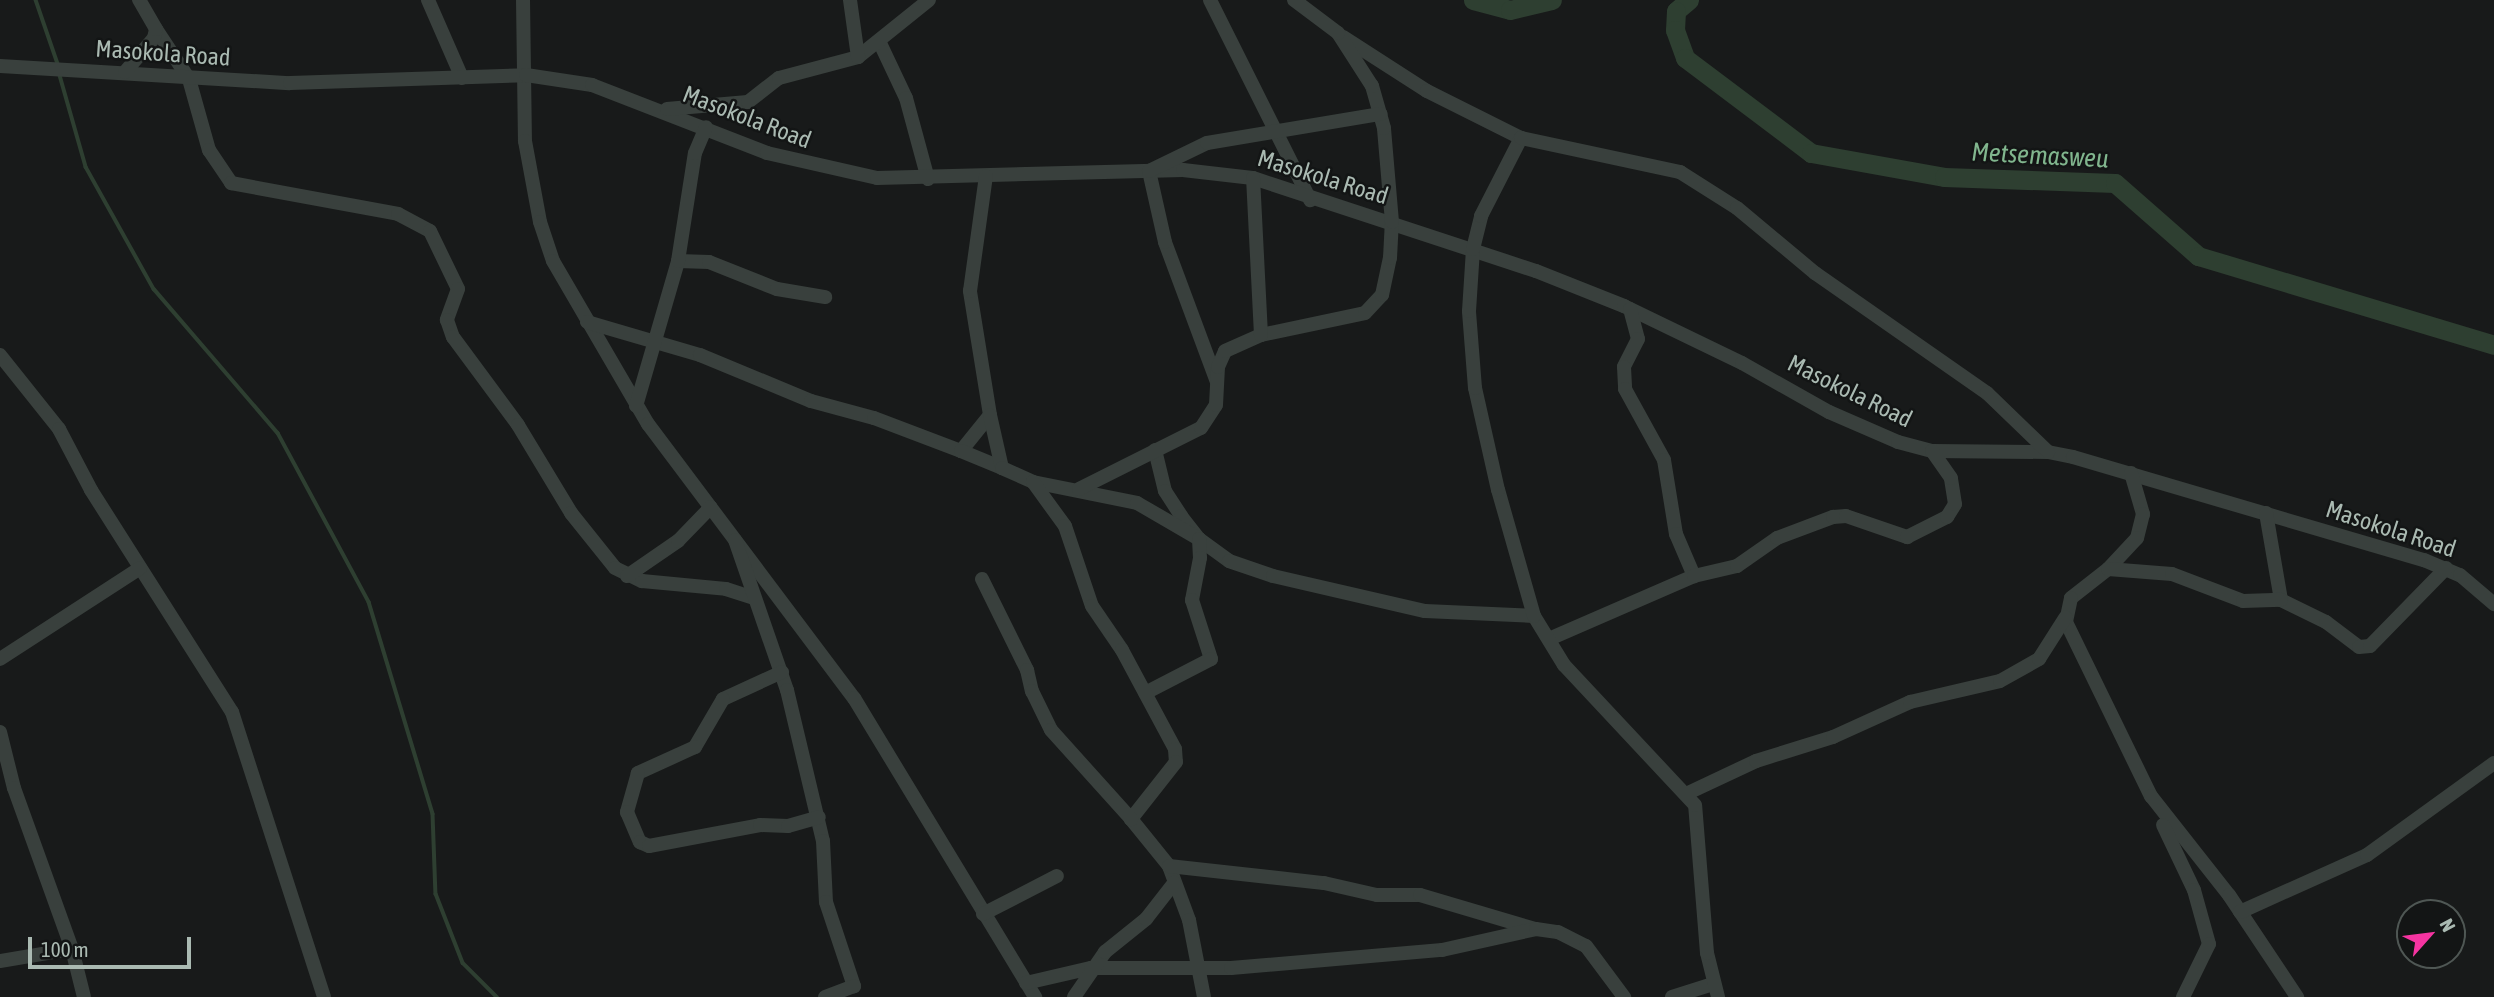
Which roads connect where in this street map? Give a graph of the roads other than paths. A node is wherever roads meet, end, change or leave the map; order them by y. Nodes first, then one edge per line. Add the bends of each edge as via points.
1 (139, 0) edge
2 (428, 0) edge
3 (523, 0) edge
4 (850, 0) edge
5 (929, 0) edge
6 (1210, 0) edge
7 (1294, 0) edge
8 (156, 29) junction
9 (1338, 33) junction
10 (879, 41) junction
11 (858, 57) junction
12 (0, 66) edge
13 (125, 72) junction
14 (526, 75) junction
15 (462, 78) junction
16 (189, 79) junction
17 (663, 109) junction
18 (1381, 114) junction
19 (706, 127) junction
20 (1279, 133) junction
21 (1521, 138) junction
22 (1149, 171) junction
23 (986, 176) junction
24 (1253, 178) junction
25 (928, 179) junction
26 (1310, 200) junction
27 (1392, 222) junction
28 (1473, 249) junction
29 (678, 261) junction
30 (825, 297) dead end
31 (1630, 309) junction
32 (586, 322) junction
33 (1262, 335) junction
34 (656, 344) junction
35 (0, 355) edge
36 (1217, 382) junction
37 (636, 406) junction
38 (990, 415) junction
39 (1155, 450) junction
40 (961, 451) junction
41 (1932, 451) junction
42 (2048, 452) junction
43 (1002, 468) junction
44 (2131, 473) junction
45 (1033, 482) junction
46 (1079, 489) junction
47 (711, 507) junction
48 (2266, 513) junction
49 (733, 532) junction
50 (1199, 539) junction
51 (140, 568) junction
52 (2446, 568) junction
53 (2108, 569) junction
54 (627, 576) junction
55 (1694, 576) junction
56 (982, 579) dead end
57 (753, 598) junction
58 (2281, 600) junction
59 (2494, 604) edge
60 (1534, 616) junction
61 (2065, 618) junction
62 (1549, 639) junction
63 (0, 659) edge
64 (782, 671) junction
65 (1145, 693) junction
66 (0, 732) edge
67 (2494, 763) edge
68 (1688, 793) junction
69 (2155, 802) junction
70 (819, 817) junction
71 (1131, 818) junction
72 (1170, 866) junction
73 (1057, 876) dead end
74 (1174, 883) junction
75 (2240, 912) junction
76 (983, 914) junction
77 (1536, 929) junction
78 (72, 949) junction
79 (0, 961) edge
80 (1091, 968) junction
81 (1199, 969) junction
82 (1026, 982) junction
83 (1716, 990) edge
84 (856, 992) edge
85 (1622, 996) edge
86 (84, 997) edge
87 (324, 997) edge
88 (825, 997) edge
89 (1035, 997) edge
90 (1074, 997) edge
91 (1204, 997) edge
92 (1672, 997) edge
93 (2183, 997) edge
94 (2297, 997) edge

1 - 8 street
2 - 15 street
3 - 14 street
4 - 11 street
5 - 10 street
6 - 20 street
7 - 9 street
8 - 13 street via 154,38
8 - 16 street
9 - 18 street via 1373,86
9 - 21 street via 1427,90
10 - 11 street
10 - 25 street via 906,98
11 - 17 street via 779,78 748,102
12 - 13 street, Masokola Road
13 - 16 street, Masokola Road
14 - 15 street, Masokola Road
14 - 17 street, Masokola Road via 592,85
14 - 32 street via 525,141 540,222 553,261
15 - 16 street, Masokola Road via 290,83
16 - 54 street via 209,150 231,183 398,214 430,231 458,289 447,320 453,337 518,425 572,513 603,555
17 - 19 street, Masokola Road
18 - 20 street
18 - 27 street
19 - 25 street, Masokola Road via 800,164 877,178
19 - 29 street via 695,153
20 - 22 street via 1208,143
20 - 26 street
21 - 28 street via 1489,198
21 - 42 street via 1680,173 1737,208 1815,273 1987,393
22 - 23 street, Masokola Road
22 - 24 street, Masokola Road
22 - 36 street via 1165,242
23 - 25 street, Masokola Road
23 - 38 street via 970,290
24 - 26 street, Masokola Road
24 - 33 street
26 - 27 street, Masokola Road
27 - 28 street, Masokola Road
27 - 33 street via 1385,286 1365,313
28 - 31 street, Masokola Road
28 - 60 street via 1469,312 1475,388
29 - 30 street via 709,262 777,289
29 - 34 street
31 - 41 street, Masokola Road via 1742,363 1829,412
31 - 55 street via 1638,339 1624,367 1625,389 1664,460 1676,534
32 - 34 street
32 - 37 street
33 - 36 street via 1225,351
34 - 37 street
34 - 40 street via 700,355 810,401 874,418
35 - 51 street via 59,429
36 - 39 street via 1216,405 1207,422
37 - 47 street
38 - 40 street
38 - 43 street
39 - 46 street via 1107,480
39 - 50 street via 1166,491
40 - 43 street
41 - 42 street, Masokola Road
41 - 55 street via 1953,485 1955,504 1947,517 1907,537 1846,516 1833,517 1777,538 1744,563
42 - 44 street, Masokola Road
43 - 45 street
44 - 48 street, Masokola Road
44 - 53 street via 2143,514 2133,543
45 - 46 street
45 - 65 street via 1065,526 1092,606
46 - 50 street via 1157,511
47 - 49 street
47 - 54 street via 678,541
48 - 52 street, Masokola Road
48 - 58 street
49 - 57 street
49 - 76 street via 860,708
50 - 60 street via 1229,561 1273,576 1424,611
50 - 65 street via 1192,600 1211,659
51 - 63 street
51 - 87 street via 232,712
52 - 58 street via 2364,648
52 - 59 street, Masokola Road
53 - 58 street via 2172,574 2243,601
53 - 61 street via 2071,598
54 - 57 street via 726,589
55 - 62 street
56 - 71 street via 1051,730
57 - 64 street
60 - 62 street
61 - 68 street via 2039,659 2000,681 1910,702 1833,737 1756,761
61 - 69 street
62 - 68 street via 1580,685
64 - 70 street
64 - 70 street via 723,699 695,747 638,772 627,812 640,842 649,846 760,825 788,826
65 - 71 street via 1177,755
66 - 78 street via 34,850
67 - 75 street via 2367,855
68 - 83 street via 1695,806 1702,848 1705,937
69 - 75 street
69 - 93 street via 2194,890 2209,944
70 - 84 street via 826,902
71 - 72 street
72 - 74 street
72 - 77 street via 1324,883 1377,895 1420,895
73 - 76 street
74 - 80 street via 1146,919
74 - 81 street via 1189,920
75 - 94 street
76 - 82 street
77 - 81 street via 1442,950
77 - 85 street via 1558,932 1586,946
78 - 79 street
78 - 86 street
80 - 81 street
80 - 82 street
80 - 90 street
81 - 91 street
82 - 89 street
83 - 92 street
84 - 88 street

